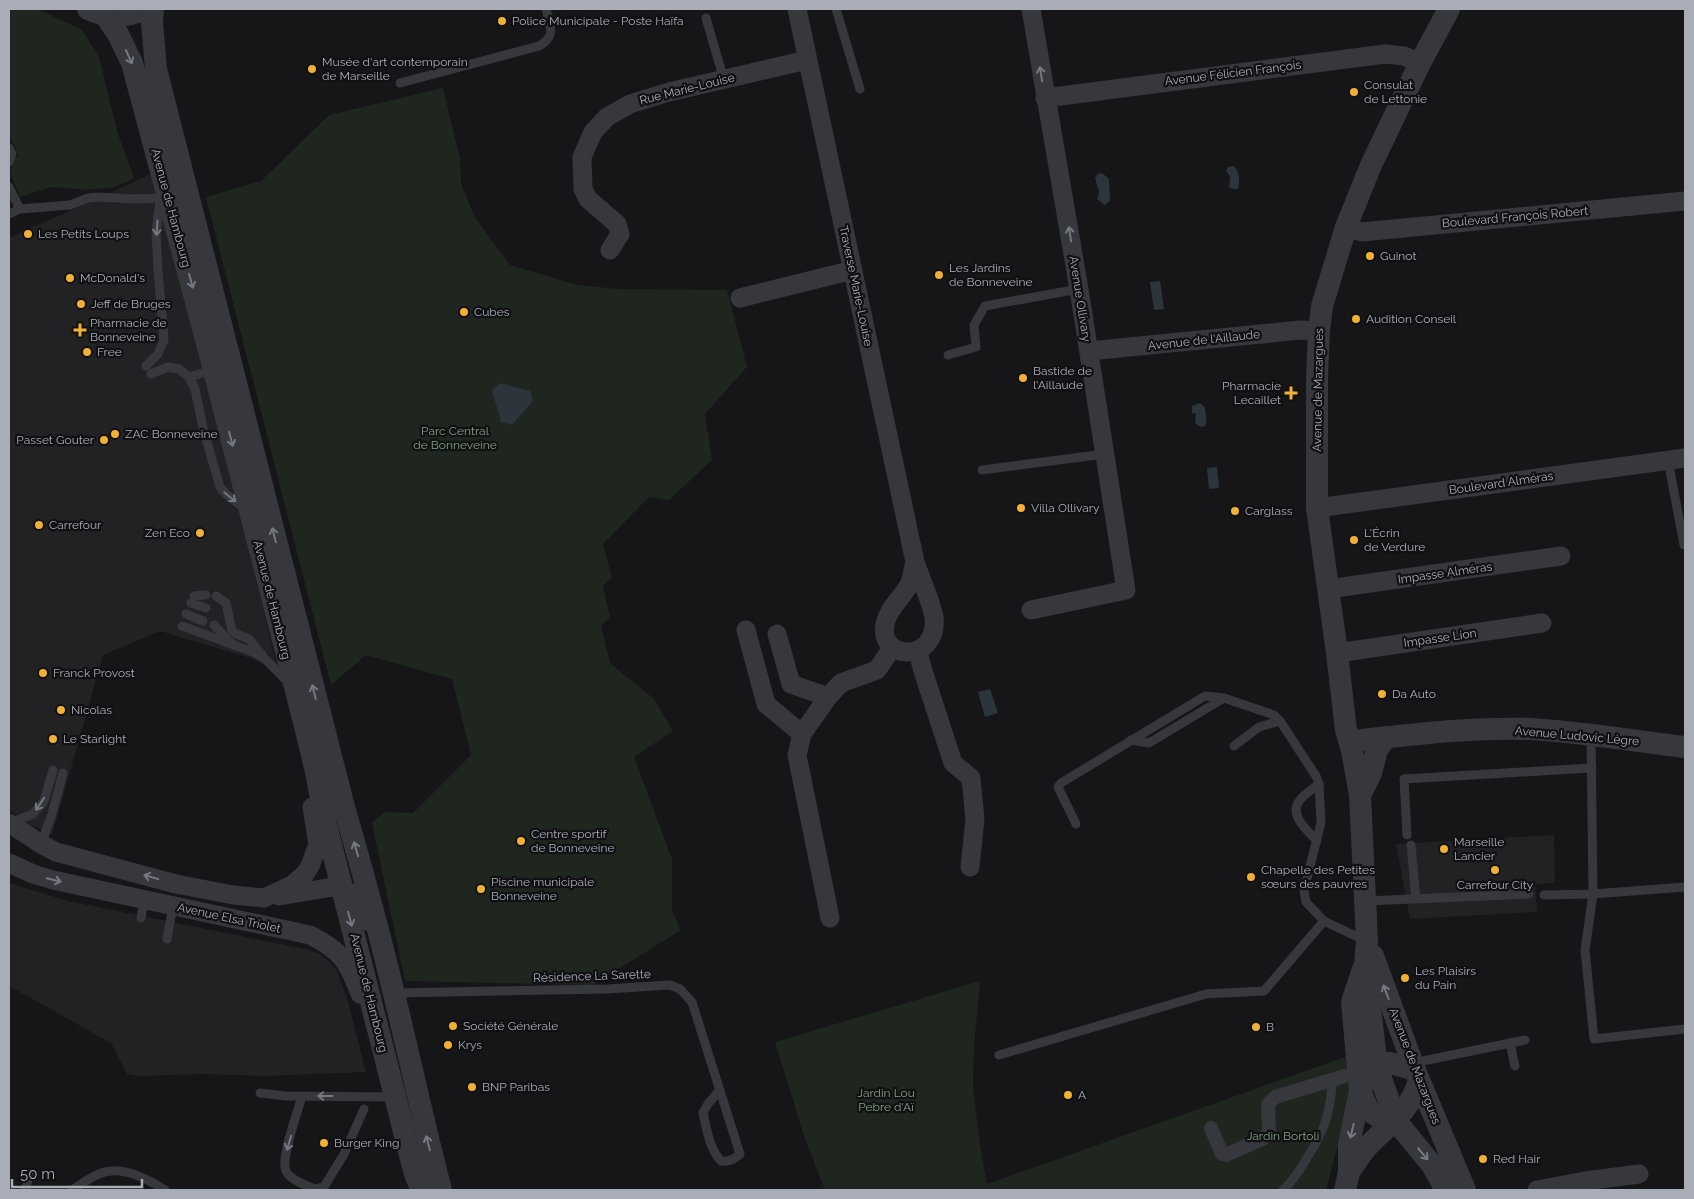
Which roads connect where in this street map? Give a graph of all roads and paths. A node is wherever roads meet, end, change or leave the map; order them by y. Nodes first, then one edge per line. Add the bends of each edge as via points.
1 (142, 9) edge
2 (153, 9) edge
3 (546, 9) edge
4 (796, 9) edge
5 (836, 9) edge
6 (1031, 9) edge
7 (1449, 9) edge
8 (96, 12) edge
9 (706, 18) dead end
10 (807, 60) junction
11 (1420, 64) junction
12 (724, 80) junction
13 (400, 83) dead end
14 (860, 90) dead end
15 (1045, 98) junction
16 (9, 148) edge
17 (9, 162) edge
18 (9, 187) edge
19 (162, 189) junction
20 (1685, 201) edge
21 (20, 209) junction
22 (9, 214) edge
23 (1346, 227) junction
24 (610, 250) dead end
25 (853, 270) junction
26 (1079, 289) junction
27 (740, 298) dead end
28 (1319, 331) junction
29 (1089, 351) junction
30 (948, 355) dead end
31 (214, 369) junction
32 (189, 377) junction
33 (1105, 454) junction
34 (1677, 459) edge
35 (982, 470) dead end
36 (1317, 508) junction
37 (250, 512) junction
38 (1685, 545) edge
39 (1561, 556) dead end
40 (915, 562) junction
41 (1328, 589) junction
42 (206, 595) dead end
43 (216, 596) dead end
44 (206, 608) dead end
45 (217, 608) dead end
46 (1031, 610) dead end
47 (228, 612) junction
48 (186, 614) dead end
49 (203, 621) dead end
50 (1542, 623) dead end
51 (214, 625) dead end
52 (182, 626) dead end
53 (746, 630) dead end
54 (777, 634) dead end
55 (234, 646) junction
56 (892, 648) junction
57 (918, 652) junction
58 (1338, 653) junction
59 (266, 660) junction
60 (295, 689) junction
61 (828, 697) junction
62 (1280, 721) junction
63 (306, 730) junction
64 (802, 734) junction
65 (1591, 735) junction
66 (1386, 737) junction
67 (1350, 743) junction
68 (1234, 746) dead end
69 (1685, 747) edge
70 (1592, 768) junction
71 (53, 770) dead end
72 (63, 773) dead end
73 (1319, 784) junction
74 (1360, 795) junction
75 (9, 823) edge
76 (1076, 824) dead end
77 (1407, 835) dead end
78 (1317, 841) junction
79 (40, 844) junction
80 (1411, 845) dead end
81 (16, 866) edge
82 (970, 867) dead end
83 (176, 884) junction
84 (1685, 887) edge
85 (342, 889) junction
86 (1529, 894) dead end
87 (1593, 894) junction
88 (1544, 895) dead end
89 (264, 898) junction
90 (1416, 899) junction
91 (1365, 901) junction
92 (173, 906) junction
93 (830, 918) dead end
94 (1324, 921) junction
95 (167, 939) dead end
96 (1367, 941) junction
97 (394, 993) junction
98 (1685, 1029) edge
99 (404, 1034) junction
100 (1525, 1040) dead end
101 (1510, 1043) junction
102 (384, 1053) junction
103 (999, 1055) dead end
104 (1515, 1066) dead end
105 (1416, 1071) junction
106 (1360, 1076) junction
107 (720, 1091) junction
108 (260, 1093) dead end
109 (302, 1096) junction
110 (396, 1097) junction
111 (364, 1108) dead end
112 (1396, 1121) junction
113 (1212, 1128) dead end
114 (30, 1174) dead end
115 (1639, 1174) dead end
116 (157, 1185) junction
117 (1346, 1185) edge
118 (25, 1190) edge
119 (72, 1190) edge
120 (147, 1190) edge
121 (166, 1190) edge
122 (422, 1190) edge
123 (441, 1190) edge
124 (1283, 1190) edge
125 (1446, 1190) edge
126 (1465, 1190) edge
127 (1538, 1190) edge

1 - 8 street via 122,16
97 -> 2 street, Avenue de Hambourg via 341,798 156,69
3 - 13 lane via 552,32 539,46
4 - 10 street, Traverse Marie-Louise
5 - 14 lane
15 -> 6 street, Avenue Ollivary
7 - 11 street, Avenue de Mazargues
8 -> 19 street, Avenue de Hambourg via 118,34 132,63
9 - 12 lane
10 - 12 street, Rue Marie-Louise
10 - 25 street, Traverse Marie-Louise
11 - 15 street, Avenue Félicien François via 1404,56 1385,54
11 - 23 street, Avenue de Mazargues via 1371,165
12 - 24 street, Rue Marie-Louise via 630,104 607,117 593,132 582,157 583,188 588,199 617,224 620,234
26 -> 15 street, Avenue Ollivary
16 - 17 lane via 12,154
18 - 21 lane
19 - 21 lane via 134,199 88,198 70,206
19 -> 31 street, Avenue de Hambourg
19 -> 32 lane via 156,232 164,340 148,370 180,369
20 - 23 street, Boulevard François Robert via 1362,232
21 - 22 lane
23 - 28 street, Avenue de Mazargues via 1322,306
25 - 27 street
25 - 40 street, Traverse Marie-Louise
26 - 29 street, Avenue Ollivary
26 - 30 lane via 985,306 974,325 976,347
28 - 29 street, Avenue de l'Aillaude via 1301,330
28 - 36 street, Avenue de Mazargues
29 - 33 street, Avenue Ollivary
31 - 32 lane
31 -> 37 street, Avenue de Hambourg
32 -> 37 lane via 195,388 220,488
33 - 35 lane
33 - 46 street, Avenue Ollivary via 1126,590
34 - 36 street, Boulevard Alméras
34 - 38 lane
36 - 41 street, Avenue de Mazargues
37 - 60 street, Avenue de Hambourg
39 - 41 street, Impasse Alméras
40 - 56 street, Traverse Marie-Louise via 909,584 896,600 885,624 886,640
40 - 57 street, Traverse Marie-Louise via 934,616 933,632
41 - 58 street, Avenue de Mazargues
42 - 44 lane via 192,599
43 - 47 lane via 226,603
45 - 47 lane
47 - 59 lane via 232,631 249,639
48 - 49 lane
50 - 58 street, Impasse Lion
51 - 55 lane
52 - 55 lane
53 - 64 street via 766,704
54 - 61 street via 791,684
55 - 59 lane
56 - 57 street
56 - 61 street via 877,670 841,683
57 - 82 street via 954,763 971,778 975,819
58 - 67 street, Avenue de Mazargues
59 - 60 lane
60 - 63 street, Avenue de Hambourg
61 - 64 street
62 - 68 lane via 1259,727
62 - 73 lane
62 - 76 lane via 1274,715 1224,698 1149,744 1131,740 1058,787
63 - 85 street, Avenue de Hambourg
63 - 89 street via 302,754 318,844 305,874 292,885
64 - 93 street via 797,755
65 - 66 street, Avenue Ludovic Lègre via 1528,729 1465,730
65 - 69 street, Avenue Ludovic Lègre
65 - 70 lane
66 - 67 street, Avenue Ludovic Lègre
66 - 74 street, Avenue de Mazargues via 1377,750 1371,773
67 - 74 street, Avenue de Mazargues
70 - 77 lane via 1404,779
70 - 87 lane
71 -> 75 lane via 44,802 33,814
72 - 79 lane
73 - 78 lane via 1321,823
73 - 78 lane via 1300,800 1296,808 1299,821
74 - 91 street, Avenue de Mazargues
75 - 79 street, Avenue Elsa Triolet
78 - 94 lane via 1304,890 1306,902
79 - 81 street
83 -> 79 street, Avenue Elsa Triolet via 56,852
80 - 90 lane
81 -> 92 street, Avenue Elsa Triolet via 142,909
83 - 89 street, Avenue Elsa Triolet
83 - 92 street
84 - 87 lane
85 - 89 street, Avenue Elsa Triolet via 334,886
85 - 99 street via 362,901 392,1019
85 -> 102 street, Avenue de Hambourg
86 - 90 lane
87 - 88 lane
87 - 98 lane via 1585,950 1594,1039
90 - 91 lane
91 - 96 street, Avenue de Mazargues
92 - 95 lane
92 - 102 street, Avenue Elsa Triolet via 310,935 328,944 351,970
94 - 96 lane
94 - 103 lane via 1264,991 1206,994
105 -> 96 street, Avenue de Mazargues
96 - 106 street, Avenue de Mazargues
97 - 99 street, Avenue de Hambourg
97 - 107 lane, Résidence La Sarette via 670,985 680,989 692,1002
123 -> 99 street, Avenue de Hambourg
100 - 101 lane
101 - 104 lane
101 - 105 lane
102 - 110 street, Avenue de Hambourg
105 - 106 street via 1390,1062
105 - 112 street via 1410,1103
105 - 126 street, Avenue de Mazargues
106 - 112 street, Avenue de Mazargues
106 - 113 street via 1275,1097 1268,1104 1269,1131 1264,1138 1226,1155 1222,1154
106 -> 117 street
106 - 124 lane via 1332,1084 1331,1101 1321,1133 1299,1171
107 - 107 lane, Résidence La Sarette via 740,1154 725,1162 715,1155 703,1113
108 - 109 lane
110 -> 109 lane
109 -> 111 lane via 284,1160 286,1172 315,1189 324,1187 344,1154
110 - 122 street, Avenue de Hambourg
112 - 117 street via 1363,1152
112 -> 125 street, Avenue de Mazargues via 1432,1165
114 - 118 lane
115 - 127 street
116 - 119 lane via 114,1170 100,1173
116 - 120 lane
116 - 121 lane

